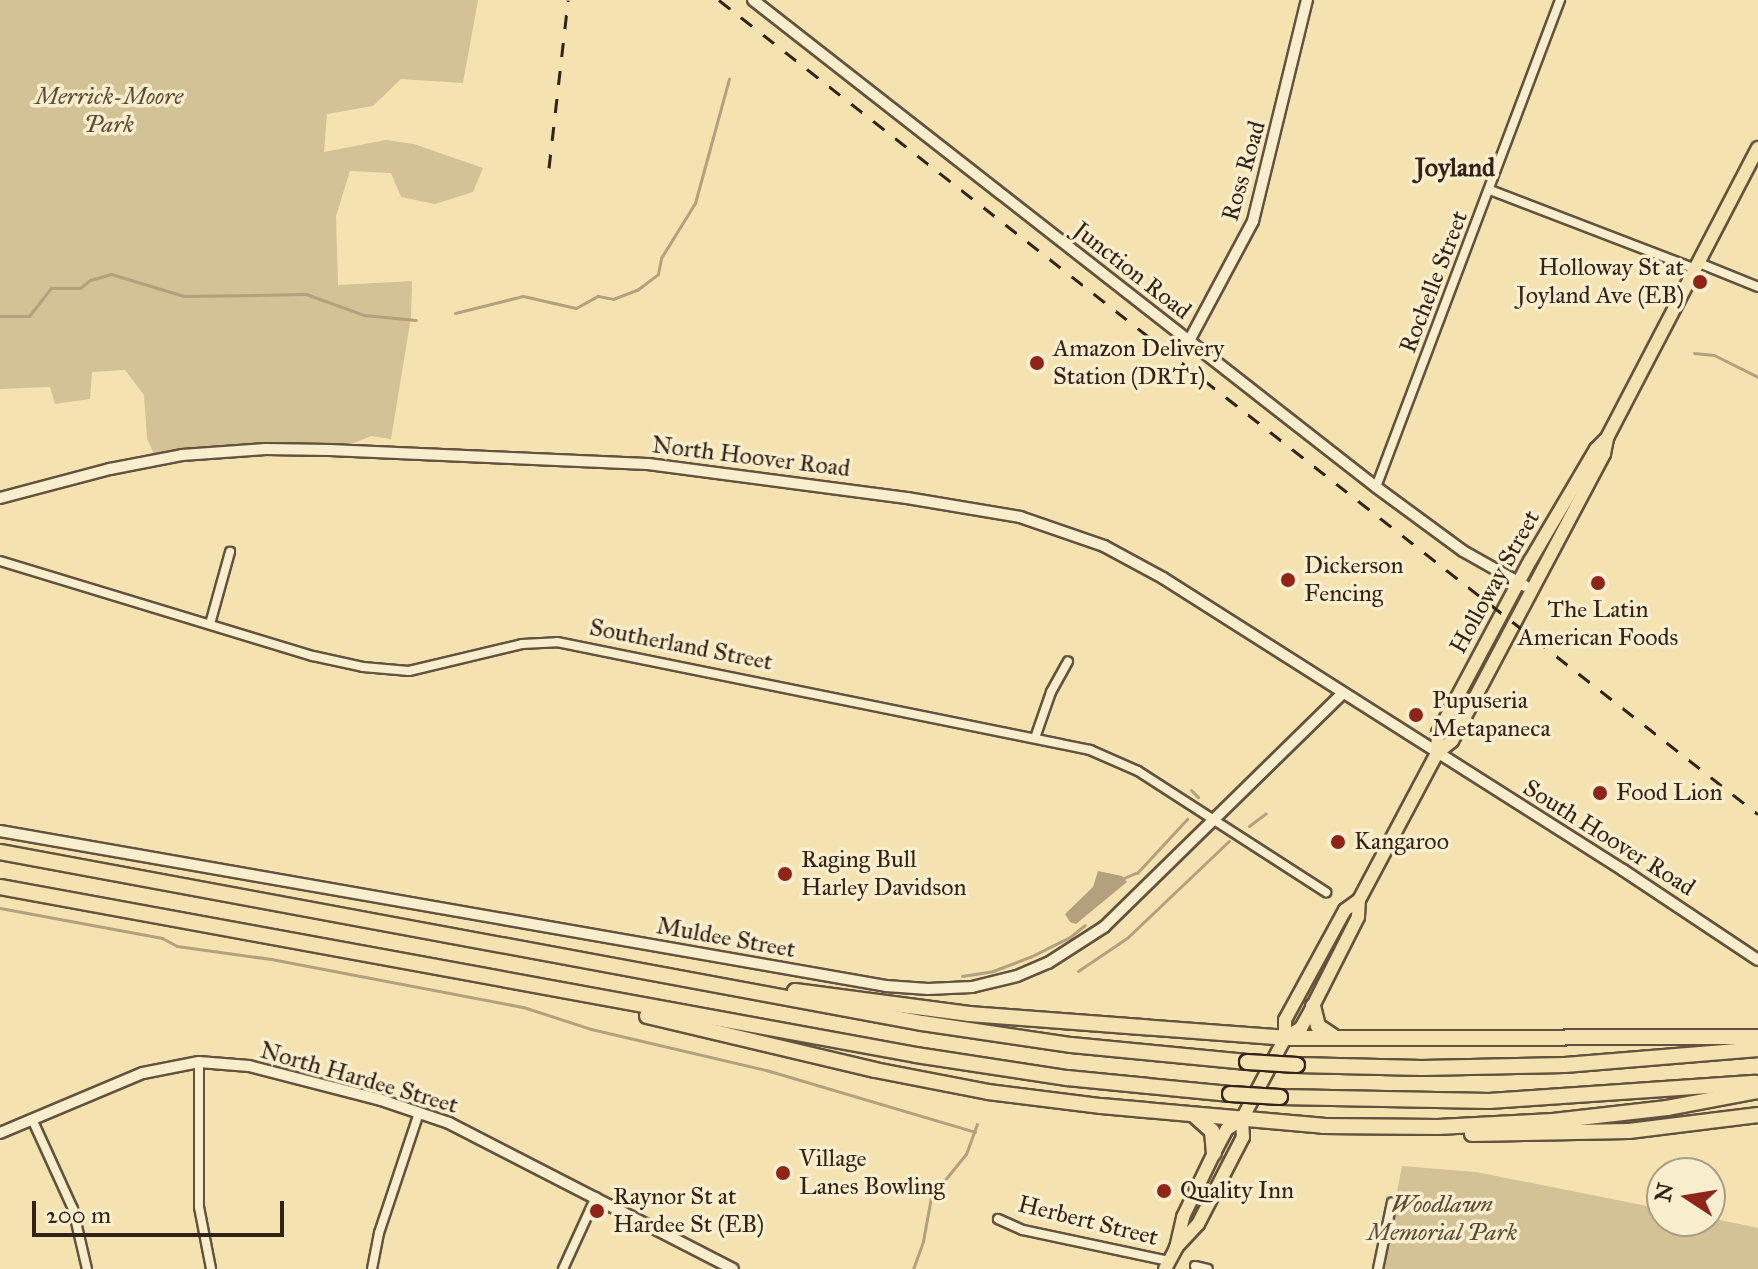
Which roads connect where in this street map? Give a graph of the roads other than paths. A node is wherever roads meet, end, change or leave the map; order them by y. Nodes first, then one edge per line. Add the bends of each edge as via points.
1 (753, 0) edge
2 (1307, 0) edge
3 (1560, 0) edge
4 (1758, 148) edge
5 (1490, 190) junction
6 (1697, 266) junction
7 (1758, 287) edge
8 (1189, 341) junction
9 (1607, 438) junction
10 (1376, 487) junction
11 (0, 498) edge
12 (230, 552) dead end
13 (0, 561) edge
14 (1519, 582) junction
15 (1532, 590) junction
16 (210, 624) junction
17 (1068, 661) dead end
18 (1343, 693) junction
19 (1035, 738) junction
20 (1437, 753) junction
21 (1215, 819) junction
22 (0, 831) edge
23 (0, 852) edge
24 (0, 887) edge
25 (1326, 892) dead end
26 (1359, 900) junction
27 (1758, 960) edge
28 (742, 990) junction
29 (562, 992) junction
30 (1313, 1006) junction
31 (1758, 1037) edge
32 (1285, 1038) junction
33 (1337, 1038) junction
34 (1758, 1049) edge
35 (199, 1062) junction
36 (1758, 1083) edge
37 (1758, 1091) edge
38 (419, 1113) junction
39 (1193, 1115) junction
40 (1758, 1115) edge
41 (32, 1119) junction
42 (1242, 1119) junction
43 (1400, 1127) junction
44 (0, 1133) edge
45 (1214, 1153) junction
46 (596, 1197) junction
47 (1392, 1202) dead end
48 (998, 1219) dead end
49 (1176, 1248) junction
50 (716, 1265) edge
51 (1167, 1265) edge
52 (1195, 1266) dead end
53 (87, 1269) edge
54 (211, 1269) edge
55 (372, 1269) edge
56 (563, 1269) edge
57 (733, 1269) edge
58 (1208, 1269) edge
59 (1378, 1269) edge

1 - 8 street, Junction Road
2 - 8 street, Ross Road via 1253,221
3 - 5 street, Rochelle Street
4 - 6 main road, Holloway Street
5 - 6 street
5 - 10 street, Rochelle Street
6 - 7 street
6 - 9 main road, Holloway Street
8 - 10 street, Junction Road
9 - 14 main road, Holloway Street
9 - 15 main road, Holloway Street via 1604,454
10 - 14 street, Junction Road via 1463,551
11 - 18 street, North Hoover Road via 155,459 266,449 610,460 907,498 1020,517 1123,555
12 - 16 street
13 - 16 street, Southerland Street
14 - 15 street, Junction Road
14 - 20 main road, Holloway Street via 1438,733
15 - 20 main road, Holloway Street via 1452,741
16 - 19 street, Southerland Street via 313,656 387,670 438,666 535,641 575,644
17 - 19 street
18 - 20 street, North Hoover Road
18 - 21 street, Muldee Street
19 - 21 street, Southerland Street via 1119,760
20 - 26 main road, Holloway Street
20 - 27 street, South Hoover Road
21 - 22 street, Muldee Street via 1116,917 1062,956 1001,981 928,989
21 - 25 street, Southerland Street
23 - 28 highway
24 - 29 highway
26 - 30 main road, Holloway Street via 1358,917
26 - 32 main road, Holloway Street via 1345,910 1291,1007
28 - 32 highway
28 - 34 highway, bridge via 1012,1037 1297,1065 1565,1065
29 - 36 highway, bridge via 992,1067 1230,1094 1505,1100
29 - 39 highway via 913,1078
30 - 32 main road, Holloway Street via 1301,1028
30 - 33 highway via 1320,1030
31 - 33 highway
32 - 33 highway
32 - 42 main road, Holloway Street
35 - 38 street, North Hardee Street via 259,1068
35 - 41 street, North Hardee Street via 143,1073
35 - 54 street via 199,1207
37 - 43 highway via 1591,1117
38 - 46 street, North Hardee Street via 493,1143
38 - 55 street
39 - 42 highway
39 - 45 highway via 1212,1131
40 - 43 highway via 1565,1134
41 - 44 street, North Hardee Street
41 - 53 street via 73,1209
42 - 43 highway
42 - 45 main road, Holloway Street via 1227,1129
42 - 49 main road, Holloway Street via 1243,1137 1198,1224
45 - 49 main road, Holloway Street via 1183,1217
46 - 50 street, North Hardee Street
46 - 56 street
47 - 59 street
48 - 51 street, Herbert Street via 1023,1230
49 - 51 main road, Holloway Street
50 - 57 street, North Hardee Street
52 - 58 street

